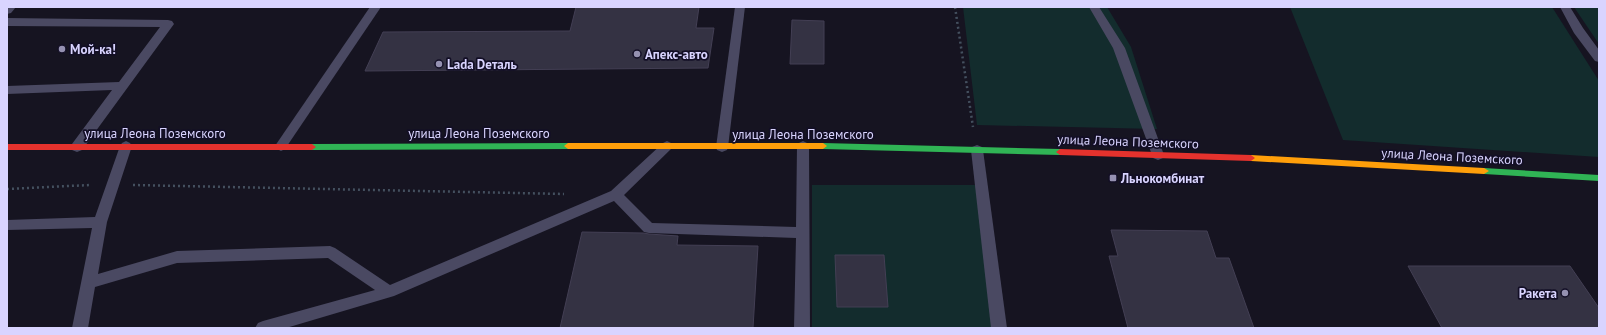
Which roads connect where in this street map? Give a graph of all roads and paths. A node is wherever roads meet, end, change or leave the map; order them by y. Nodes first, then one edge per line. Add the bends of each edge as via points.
1 (11, 7) edge
2 (376, 7) edge
3 (740, 7) edge
4 (955, 7) edge
5 (1094, 7) edge
6 (1565, 7) edge
7 (7, 11) edge
8 (7, 22) edge
9 (1599, 58) edge
10 (122, 86) junction
11 (7, 90) edge
12 (126, 146) junction
13 (281, 146) junction
14 (667, 146) junction
15 (803, 146) junction
16 (7, 147) edge
17 (77, 147) junction
18 (722, 147) junction
19 (977, 150) junction
20 (1158, 155) junction
21 (1599, 178) edge
22 (112, 184) junction
23 (7, 189) edge
24 (569, 194) dead end
25 (616, 196) junction
26 (100, 222) junction
27 (7, 225) edge
28 (802, 233) junction
29 (89, 283) junction
30 (389, 292) junction
31 (80, 328) edge
32 (263, 328) edge
33 (802, 328) edge
34 (999, 328) edge

1 - 7 lane
2 - 13 lane
3 - 18 lane
4 - 19 path
5 - 20 lane via 1120,48
6 - 9 lane
8 - 10 lane via 168,24
10 - 11 lane
10 - 17 lane
12 - 13 main road, улица Леона Поземского
12 - 17 main road, улица Леона Поземского
12 - 22 lane
13 - 14 main road, улица Леона Поземского
14 - 18 main road, улица Леона Поземского
14 - 25 lane
15 - 18 main road, улица Леона Поземского
15 - 19 main road, улица Леона Поземского
15 - 28 lane
16 - 17 main road, улица Леона Поземского
19 - 20 main road, улица Леона Поземского
19 - 34 lane
20 - 21 main road, улица Леона Поземского
22 - 23 path
22 - 24 path
22 - 26 lane
25 - 28 lane via 649,228
25 - 30 lane
26 - 27 lane
26 - 29 lane
28 - 33 lane
29 - 30 lane via 177,257 330,252
29 - 31 lane
30 - 32 lane

